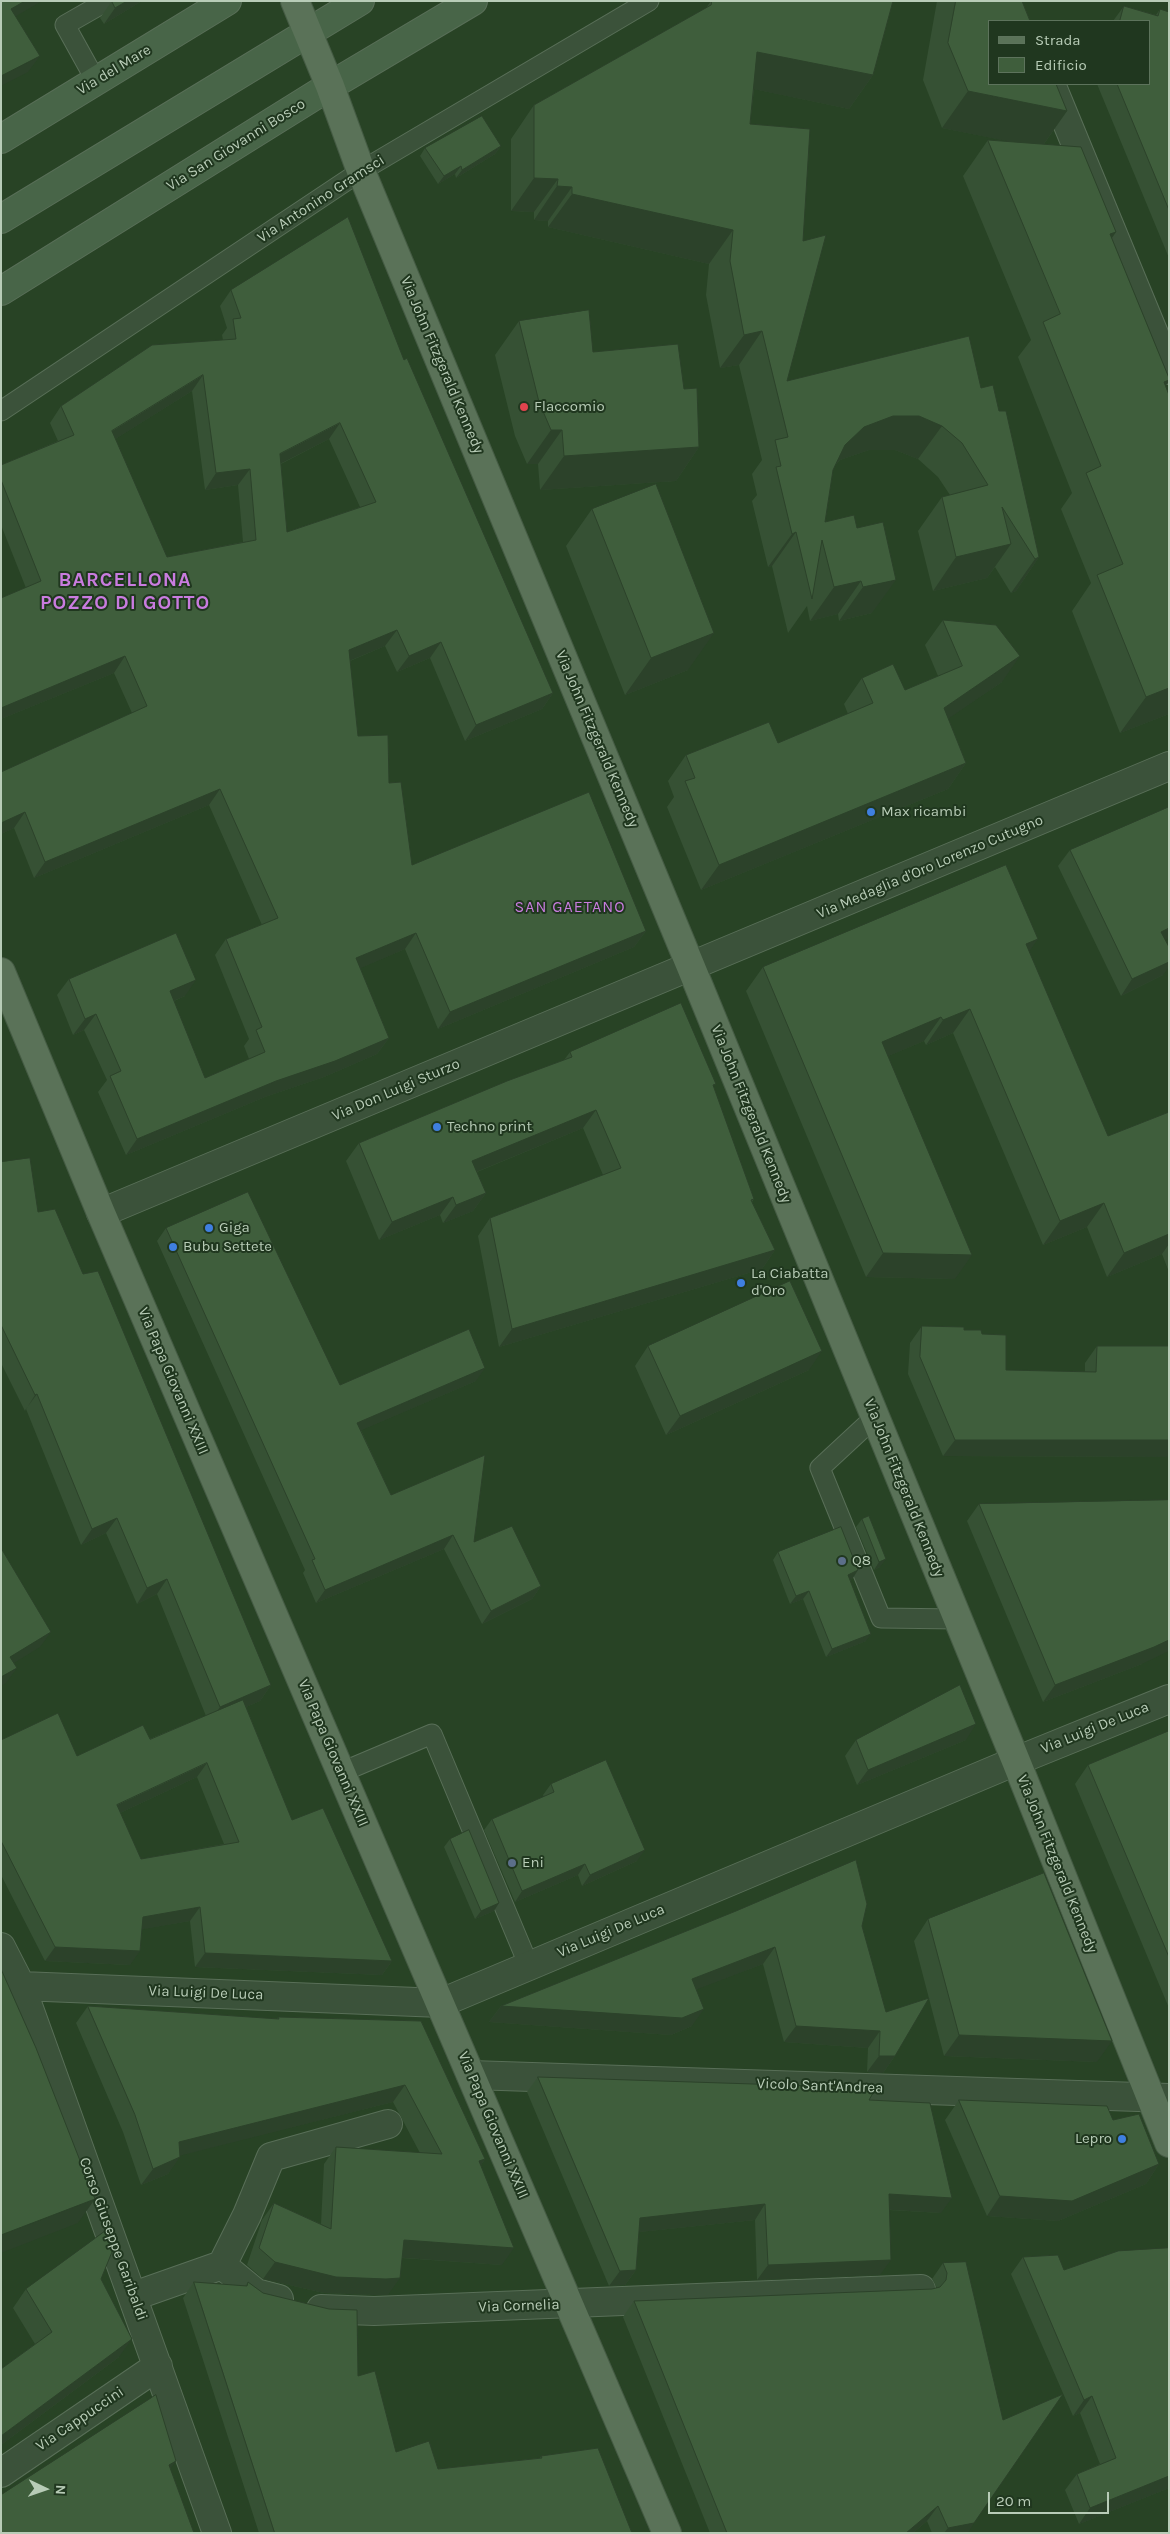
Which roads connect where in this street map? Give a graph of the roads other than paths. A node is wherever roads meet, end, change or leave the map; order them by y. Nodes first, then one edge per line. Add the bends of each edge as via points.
1 (107, 1) edge
2 (228, 1) edge
3 (295, 1) edge
4 (360, 1) edge
5 (473, 1) edge
6 (649, 1) edge
7 (308, 32) junction
8 (96, 81) junction
9 (1051, 85) edge
10 (330, 86) junction
11 (1, 139) edge
12 (361, 171) junction
13 (1, 219) edge
14 (1, 291) edge
15 (1169, 370) edge
16 (1, 411) edge
17 (1169, 766) edge
18 (691, 967) junction
19 (1, 972) edge
20 (101, 1213) junction
21 (875, 1418) junction
22 (958, 1619) junction
23 (1169, 1699) edge
24 (1016, 1760) junction
25 (342, 1772) junction
26 (1, 1948) edge
27 (529, 1966) junction
28 (21, 1986) junction
29 (441, 2003) junction
30 (471, 2075) junction
31 (1159, 2097) edge
32 (388, 2124) dead end
33 (1169, 2143) edge
34 (222, 2265) junction
35 (921, 2289) edge
36 (134, 2296) junction
37 (569, 2304) junction
38 (158, 2366) junction
39 (1, 2473) edge
40 (216, 2533) edge
41 (667, 2533) edge

1 - 8 lane via 65,25
2 - 8 street, Via del Mare
3 - 7 main road, Via John Fitzgerald Kennedy
4 - 7 street
5 - 10 street, Via San Giovanni Bosco
6 - 12 lane, Via Antonino Gramsci
7 - 10 main road, Via John Fitzgerald Kennedy
7 - 13 street
8 - 11 street, Via del Mare
9 - 15 street
10 - 12 main road, Via John Fitzgerald Kennedy
10 - 14 street, Via San Giovanni Bosco
12 - 16 lane, Via Antonino Gramsci
12 - 18 main road, Via John Fitzgerald Kennedy
17 - 18 street, Via Medaglia d'Oro Lorenzo Cutugno
18 - 20 street, Via Don Luigi Sturzo
18 - 21 main road, Via John Fitzgerald Kennedy
19 - 20 main road, Via Papa Giovanni XXIII
20 - 25 main road, Via Papa Giovanni XXIII
21 - 22 main road, Via John Fitzgerald Kennedy
21 - 22 lane via 820,1468 882,1618
22 - 24 main road, Via John Fitzgerald Kennedy
23 - 24 street, Via Luigi De Luca
24 - 27 street, Via Luigi De Luca
24 - 31 main road, Via John Fitzgerald Kennedy
25 - 27 lane via 432,1734
25 - 29 main road, Via Papa Giovanni XXIII
26 - 28 street, Corso Giuseppe Garibaldi
27 - 29 street, Via Luigi De Luca
28 - 29 street, Via Luigi De Luca
28 - 36 street, Corso Giuseppe Garibaldi
29 - 30 main road, Via Papa Giovanni XXIII
30 - 31 street, Vicolo Sant'Andrea
30 - 37 main road, Via Papa Giovanni XXIII
31 - 33 main road, Via John Fitzgerald Kennedy
32 - 34 street via 271,2157
34 - 36 street
34 - 37 street, Via Cornelia via 256,2293 322,2309 374,2312
35 - 37 street, Via Cornelia
36 - 38 street, Corso Giuseppe Garibaldi
37 - 41 main road, Via Papa Giovanni XXIII
38 - 39 street, Via Cappuccini
38 - 40 street, Corso Giuseppe Garibaldi

